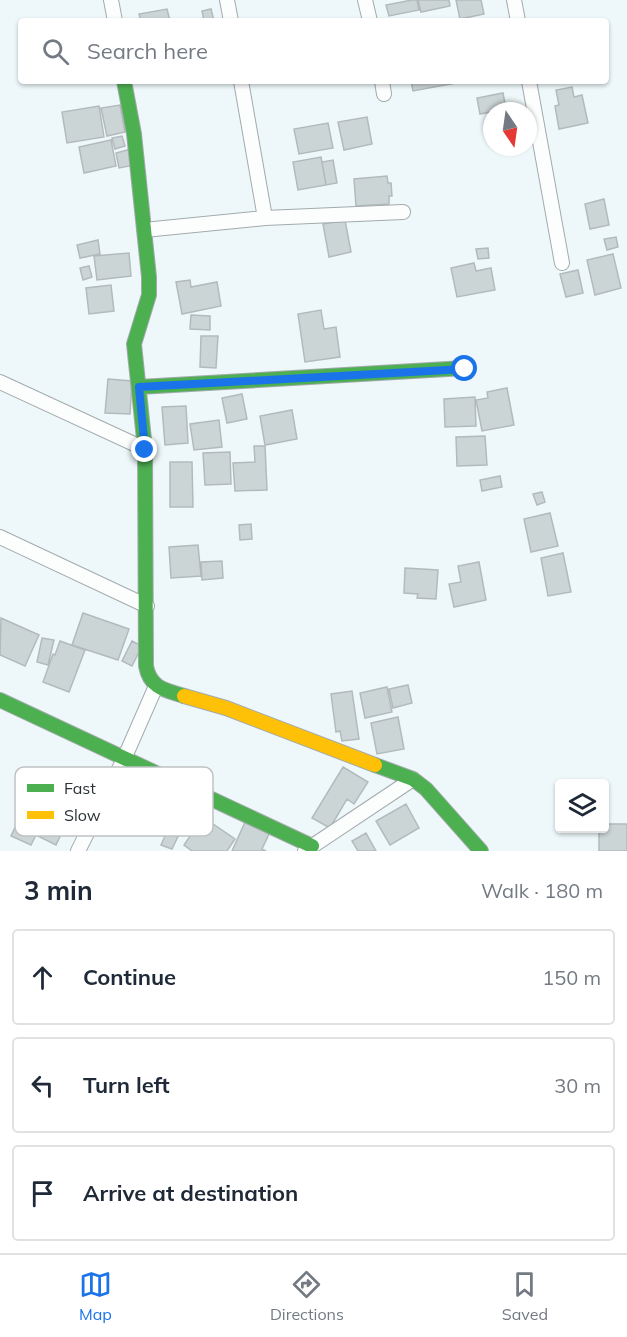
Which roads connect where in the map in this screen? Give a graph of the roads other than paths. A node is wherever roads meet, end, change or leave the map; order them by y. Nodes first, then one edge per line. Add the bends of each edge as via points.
1 (111, 0) edge
2 (227, 0) edge
3 (365, 0) edge
4 (514, 0) edge
5 (114, 18) edge
6 (230, 18) edge
7 (369, 18) edge
8 (517, 18) edge
9 (125, 84) edge
10 (242, 84) edge
11 (530, 84) edge
12 (403, 212) dead end
13 (265, 218) junction
14 (144, 230) junction
15 (562, 263) dead end
16 (465, 369) dead end
17 (0, 382) edge
18 (139, 387) junction
19 (145, 450) junction
20 (0, 537) edge
21 (147, 606) junction
22 (156, 686) junction
23 (0, 700) edge
24 (124, 759) junction
25 (120, 767) edge
26 (140, 767) edge
27 (413, 779) junction
28 (213, 802) edge
29 (86, 836) edge
30 (309, 849) edge
31 (78, 851) edge
32 (481, 851) edge

1 - 5 street
2 - 6 street
3 - 7 street
4 - 8 street
9 - 14 street
10 - 13 street
11 - 15 street
12 - 13 street
13 - 14 street
14 - 18 street via 149,295 134,341
16 - 18 street
17 - 19 street
18 - 19 street
19 - 21 street
20 - 21 street
21 - 22 street via 146,669
22 - 24 street
22 - 27 street via 226,708
23 - 24 street
24 - 25 street
24 - 26 street
27 - 30 street
27 - 32 street
28 - 30 street
29 - 31 street

